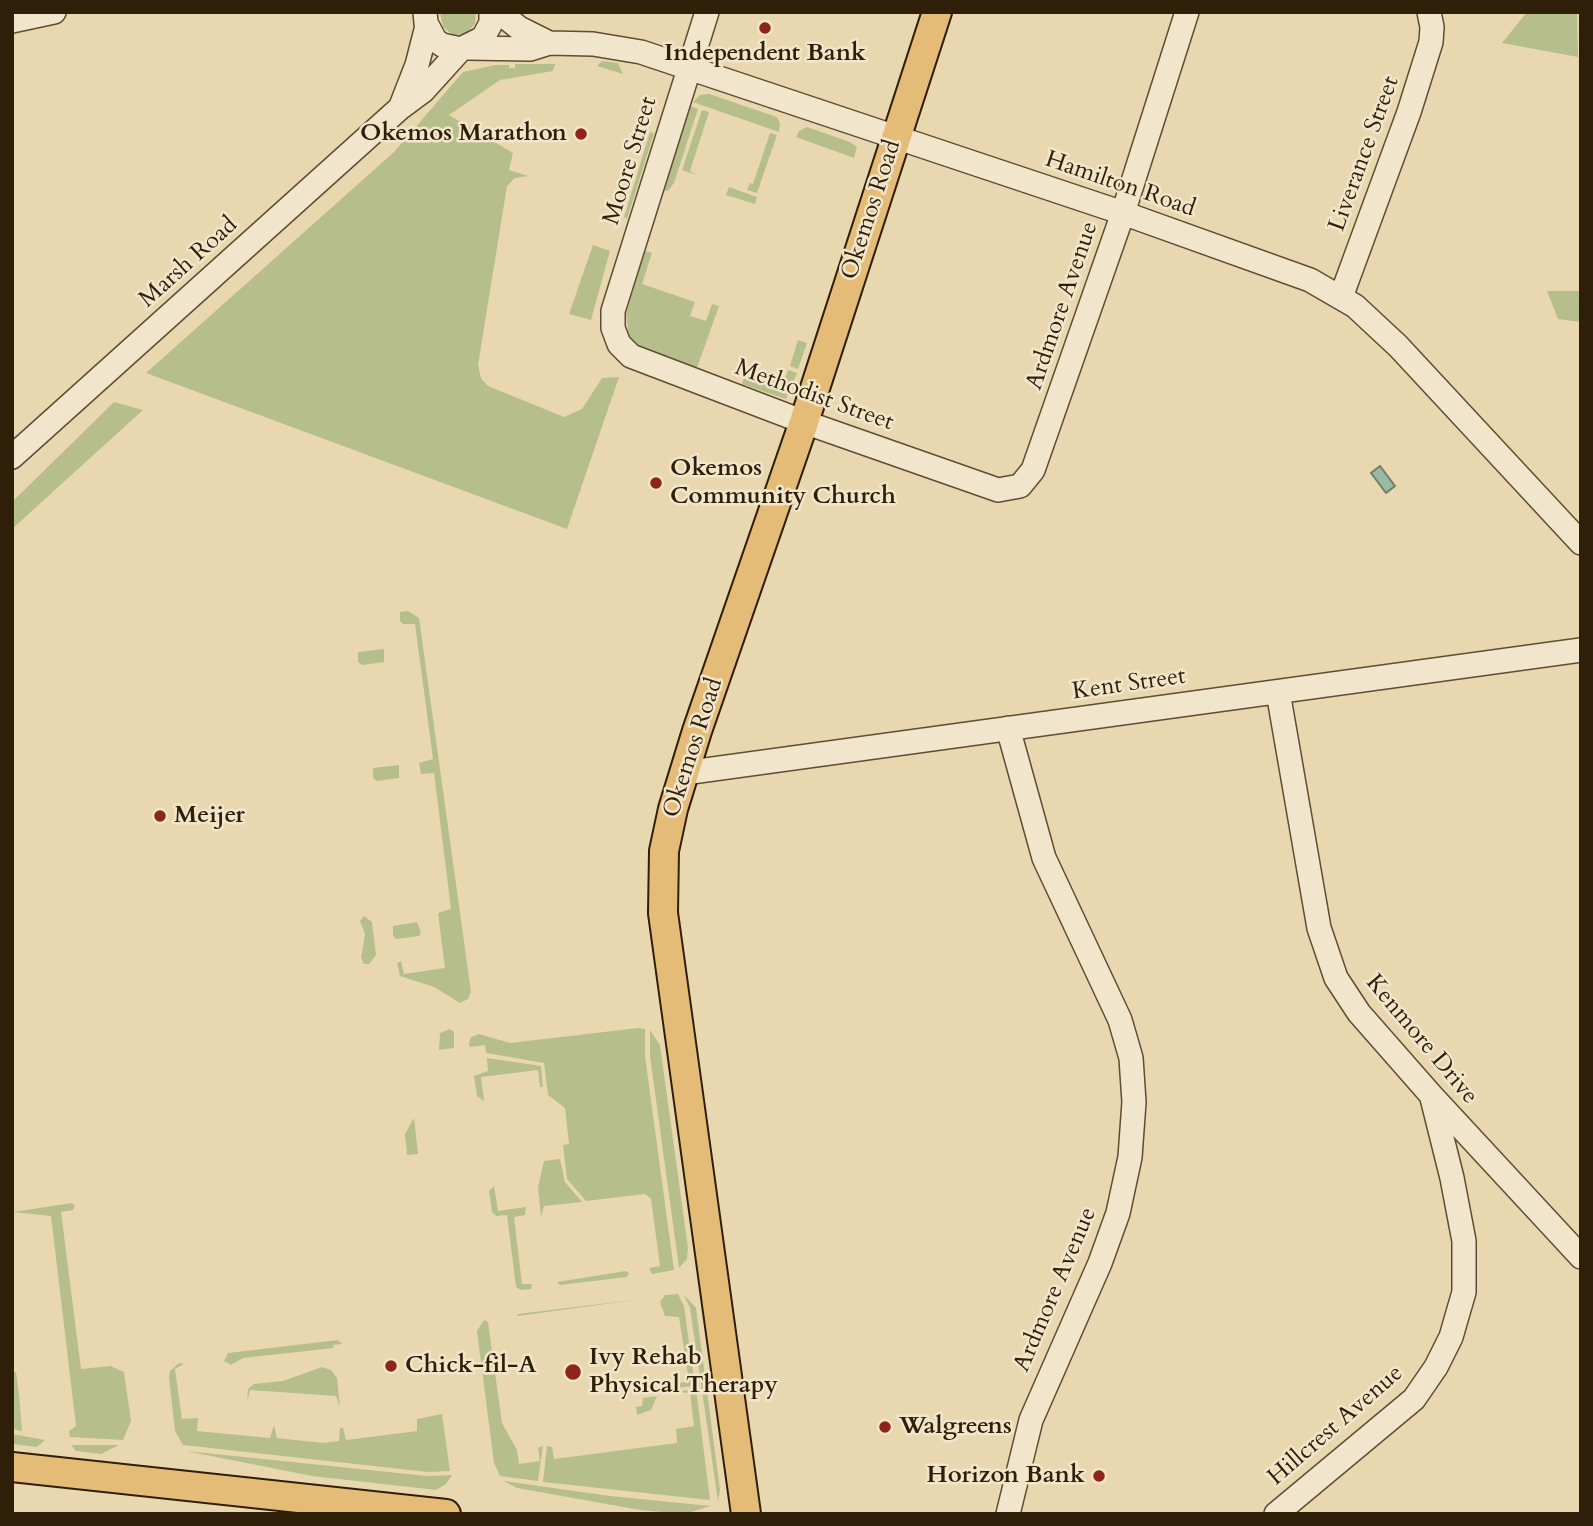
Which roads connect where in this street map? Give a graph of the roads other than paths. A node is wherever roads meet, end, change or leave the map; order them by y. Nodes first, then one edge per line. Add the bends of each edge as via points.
1 (54, 12) edge
2 (491, 12) edge
3 (499, 12) edge
4 (707, 12) edge
5 (937, 12) edge
6 (1187, 12) edge
7 (424, 17) edge
8 (1431, 20) edge
9 (12, 21) edge
10 (549, 43) junction
11 (464, 48) junction
12 (688, 67) junction
13 (400, 108) junction
14 (895, 139) junction
15 (1123, 213) junction
16 (1341, 297) junction
17 (613, 328) joint
18 (804, 422) junction
19 (12, 457) edge
20 (1013, 489) joint
21 (1581, 543) edge
22 (1581, 650) edge
23 (1278, 692) junction
24 (1008, 728) junction
25 (684, 773) junction
26 (1431, 1095) junction
27 (1480, 1149) junction
28 (1452, 1178) junction
29 (1581, 1256) edge
30 (12, 1467) edge
31 (446, 1514) edge
32 (746, 1514) edge
33 (1008, 1514) edge
34 (1276, 1514) edge

1 - 9 street
2 - 11 street, Marsh Road via 488,31
3 - 10 street, Hamilton Road
4 - 12 street, Moore Street
5 - 14 main road, Okemos Road
6 - 15 street, Ardmore Avenue
7 - 11 street via 442,45
7 - 13 street, Marsh Road via 417,65
8 - 16 street, Liverance Street via 1431,42 1409,112
10 - 11 street, Hamilton Road via 530,49
10 - 12 street, Hamilton Road via 616,47
11 - 13 street, Marsh Road
12 - 14 street, Hamilton Road
12 - 17 street, Moore Street via 617,298
13 - 19 street, Marsh Road
14 - 15 street, Hamilton Road
14 - 18 main road, Okemos Road
15 - 16 street, Hamilton Road via 1278,267
15 - 20 street, Ardmore Avenue via 1033,470 1026,482
16 - 21 street, Hamilton Road via 1398,346
17 - 18 street, Methodist Street via 619,344 631,356
18 - 20 street, Methodist Street via 998,490
18 - 25 main road, Okemos Road
22 - 23 street, Kent Street
23 - 24 street, Kent Street
23 - 26 street, Kenmore Drive via 1319,928 1330,963 1359,1013
24 - 25 street, Kent Street
24 - 33 street, Ardmore Avenue via 1044,858 1120,1020 1134,1102 1130,1157 1118,1213 1031,1420
25 - 32 main road, Okemos Road via 664,851 663,913
26 - 27 street, Kenmore Drive
26 - 28 street, Hillcrest Avenue
27 - 28 street via 1456,1155
27 - 29 street, Kenmore Drive
28 - 34 street, Hillcrest Avenue via 1464,1241 1465,1277 1457,1321 1440,1360 1399,1413
30 - 31 main road

